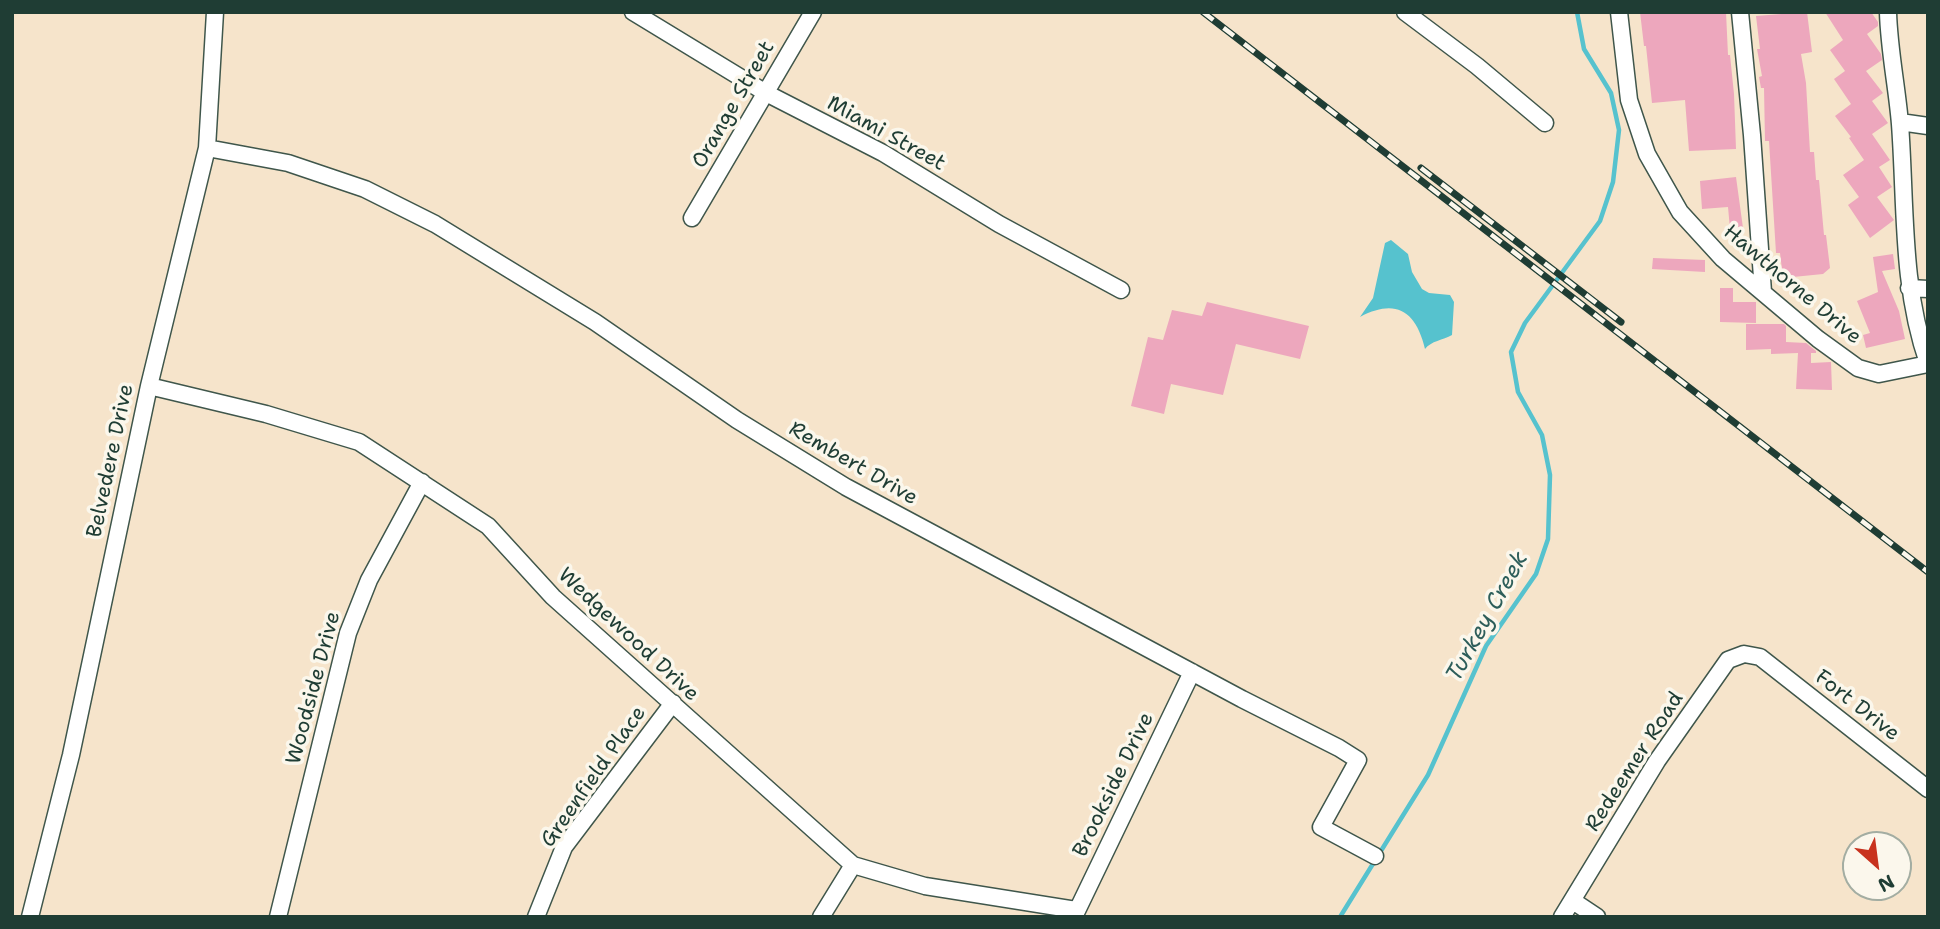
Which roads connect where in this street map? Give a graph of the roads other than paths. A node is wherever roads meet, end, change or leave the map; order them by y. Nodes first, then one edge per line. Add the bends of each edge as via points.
1 (215, 12) edge
2 (633, 12) edge
3 (813, 12) edge
4 (1405, 12) edge
5 (1436, 12) edge
6 (1619, 12) edge
7 (1740, 12) edge
8 (1888, 12) edge
9 (1427, 27) junction
10 (766, 93) junction
11 (1900, 122) junction
12 (1545, 123) dead end
13 (1928, 126) edge
14 (207, 148) junction
15 (692, 218) dead end
16 (1909, 288) junction
17 (1928, 289) edge
18 (1121, 290) dead end
19 (1763, 292) junction
20 (1928, 364) edge
21 (149, 386) junction
22 (422, 482) junction
23 (1760, 657) joint
24 (1192, 671) junction
25 (673, 703) junction
26 (1928, 789) edge
27 (1375, 856) dead end
28 (853, 865) junction
29 (1573, 901) junction
30 (1075, 913) edge
31 (30, 917) edge
32 (278, 917) edge
33 (536, 917) edge
34 (821, 917) edge
35 (1562, 917) edge
36 (1597, 917) edge

1 - 14 street, Belvedere Drive
2 - 10 street, Miami Street
3 - 10 street, Orange Street
4 - 9 street
5 - 9 street
6 - 19 street, Hawthorne Drive via 1629,100 1647,154 1680,212 1723,259
7 - 19 street
8 - 11 street, Hawthorne Drive
9 - 12 street
10 - 15 street, Orange Street
10 - 18 street, Miami Street via 883,153
11 - 13 street
11 - 16 street, Hawthorne Drive
14 - 21 street, Belvedere Drive
14 - 24 street, Rembert Drive via 288,163 365,189 435,224 595,322 737,420 846,487
16 - 17 street
16 - 20 street, Hawthorne Drive
19 - 20 street, Hawthorne Drive via 1858,368 1879,374
21 - 22 street, Wedgewood Drive via 359,442
21 - 31 street, Belvedere Drive via 71,755
22 - 25 street, Wedgewood Drive via 488,526 553,597
22 - 32 street, Woodside Drive via 369,580 348,633
23 - 26 street, Fort Drive
23 - 29 street, Redeemer Road via 1744,654 1728,660 1657,761
24 - 27 street, Rembert Drive via 1358,760 1321,827
24 - 30 street, Brookside Drive
25 - 28 street, Wedgewood Drive
25 - 33 street, Greenfield Place via 564,847
28 - 30 street, Wedgewood Drive via 925,886
28 - 34 street
29 - 35 street, Redeemer Road
29 - 36 street

